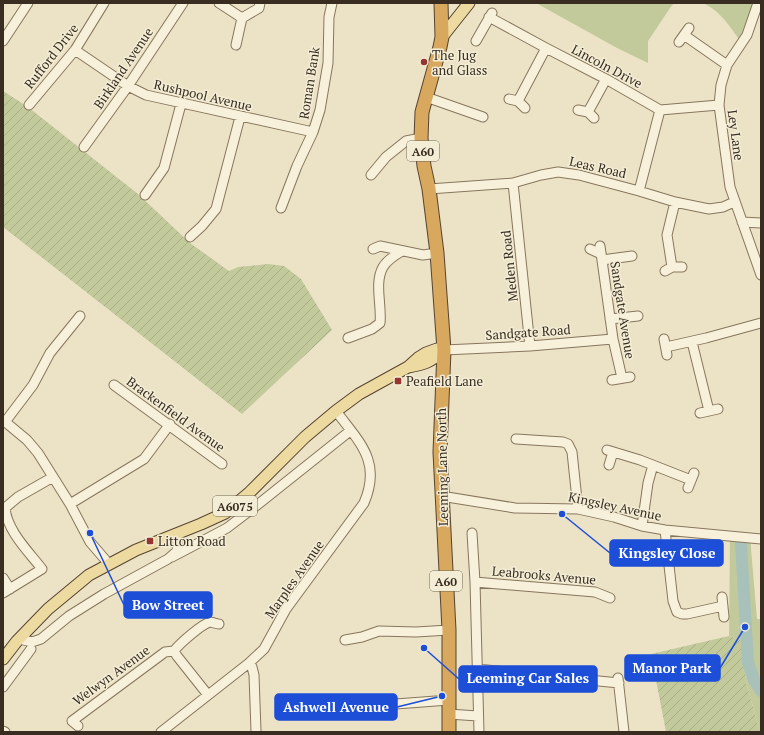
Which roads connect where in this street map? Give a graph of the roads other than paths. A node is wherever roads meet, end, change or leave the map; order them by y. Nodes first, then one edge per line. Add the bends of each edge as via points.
1 (28, 3) edge
2 (104, 3) edge
3 (183, 3) edge
4 (219, 3) edge
5 (260, 3) edge
6 (332, 3) edge
7 (441, 3) edge
8 (469, 3) edge
9 (758, 3) edge
10 (242, 18) junction
11 (684, 35) dead end
12 (442, 37) junction
13 (3, 40) edge
14 (476, 41) dead end
15 (236, 45) dead end
16 (546, 48) junction
17 (75, 50) junction
18 (727, 65) junction
19 (606, 79) junction
20 (128, 86) junction
21 (426, 97) junction
22 (517, 102) dead end
23 (181, 104) junction
24 (29, 105) dead end
25 (719, 105) junction
26 (660, 110) junction
27 (587, 113) dead end
28 (240, 116) junction
29 (483, 117) dead end
30 (313, 132) junction
31 (421, 138) junction
32 (84, 147) dead end
33 (371, 175) dead end
34 (513, 183) junction
35 (429, 190) junction
36 (639, 191) junction
37 (145, 195) dead end
38 (675, 202) junction
39 (734, 202) junction
40 (280, 208) dead end
41 (742, 222) junction
42 (761, 224) edge
43 (190, 237) dead end
44 (373, 249) dead end
45 (590, 249) dead end
46 (402, 251) junction
47 (438, 253) junction
48 (601, 253) junction
49 (632, 256) dead end
50 (682, 267) dead end
51 (761, 275) edge
52 (80, 316) dead end
53 (638, 316) dead end
54 (610, 319) junction
55 (761, 323) edge
56 (348, 338) dead end
57 (613, 339) junction
58 (692, 342) junction
59 (530, 346) junction
60 (666, 347) dead end
61 (444, 350) junction
62 (612, 380) dead end
63 (114, 385) dead end
64 (336, 411) junction
65 (709, 411) dead end
66 (4, 421) edge
67 (170, 424) junction
68 (350, 431) junction
69 (521, 436) dead end
70 (222, 464) dead end
71 (609, 465) dead end
72 (653, 465) junction
73 (53, 477) junction
74 (691, 481) dead end
75 (441, 496) junction
76 (70, 504) junction
77 (4, 508) edge
78 (578, 509) junction
79 (642, 526) junction
80 (665, 530) junction
81 (472, 533) dead end
82 (176, 534) junction
83 (761, 539) edge
84 (172, 556) junction
85 (109, 564) junction
86 (3, 578) edge
87 (475, 582) junction
88 (6, 591) edge
89 (610, 598) dead end
90 (724, 617) dead end
91 (219, 624) dead end
92 (353, 629) dead end
93 (448, 630) junction
94 (19, 639) junction
95 (31, 649) dead end
96 (174, 650) junction
97 (3, 659) edge
98 (249, 663) junction
99 (477, 669) junction
100 (3, 687) edge
101 (208, 696) junction
102 (449, 700) junction
103 (329, 709) dead end
104 (448, 714) junction
105 (478, 716) junction
106 (78, 726) dead end
107 (256, 731) dead end
108 (161, 732) edge
109 (449, 732) edge
110 (479, 732) edge
111 (624, 732) edge

1 - 13 street
2 - 17 street, Rufford Drive
3 - 20 street, Birkland Avenue
4 - 10 street
5 - 10 street via 259,8
6 - 30 street, Roman Bank via 329,17 328,63 320,110
7 - 12 highway, A60
8 - 12 main road
9 - 18 street, Ley Lane via 748,35
10 - 15 street
11 - 18 street
12 - 21 highway, Leeming Lane North / A60
14 - 16 street, Lincoln Drive via 491,14
16 - 19 street, Lincoln Drive
16 - 22 street
17 - 20 street, Rushpool Avenue
17 - 24 street, Rufford Drive
18 - 25 street, Ley Lane
19 - 26 street, Lincoln Drive
19 - 27 street
20 - 23 street, Rushpool Avenue via 146,95
20 - 32 street, Birkland Avenue
21 - 29 street
21 - 31 highway, Leeming Lane North / A60 via 422,112
23 - 28 street, Rushpool Avenue
23 - 37 street via 164,168
25 - 26 street
25 - 39 street, Ley Lane
26 - 36 street
28 - 30 street, Rushpool Avenue
28 - 43 street via 216,208
30 - 40 street, Roman Bank
31 - 33 street via 406,141 386,157
31 - 35 highway, Leeming Lane North / A60
34 - 35 street, Leas Road
34 - 36 street, Leas Road via 558,172
34 - 59 street, Meden Road
35 - 47 highway, Leeming Lane North / A60
36 - 38 street, Leas Road
38 - 39 street, Leas Road via 709,209
38 - 50 street via 667,235 669,269
39 - 41 street, Ley Lane
41 - 42 street
41 - 51 street, Ley Lane
44 - 46 street via 380,246
45 - 48 street
46 - 47 street via 423,255
46 - 56 street via 386,262 380,275 380,323 372,329
47 - 61 highway, Leeming Lane North / A60
48 - 49 street
48 - 54 street, Sandgate Avenue
52 - 66 street via 50,353 33,385
53 - 54 street
54 - 57 street, Sandgate Avenue
55 - 58 street
57 - 59 street, Sandgate Road
57 - 62 street, Sandgate Avenue via 626,378
58 - 60 street
58 - 65 street
59 - 61 street, Sandgate Road
61 - 64 main road, A6075 via 437,349 426,353 408,367 370,387
61 - 75 highway, Leeming Lane North / A60
63 - 67 street, Brackenfield Avenue
64 - 68 street, Marples Avenue
64 - 82 main road, A6075 via 305,437 237,504 215,518
66 - 73 street via 35,449
67 - 70 street, Brackenfield Avenue
67 - 76 street via 144,458
68 - 84 street via 227,528
68 - 98 street, Marples Avenue via 365,451 370,469 371,480 364,503 286,609 264,649
69 - 78 street via 568,444 572,452
71 - 72 street via 610,451
72 - 74 street
72 - 79 street
73 - 76 street
73 - 77 street
75 - 78 street, Kingsley Avenue via 515,508
75 - 93 highway, Leeming Lane North / A60
76 - 85 street via 90,542
77 - 88 street via 6,517 26,551 42,569
78 - 79 street, Kingsley Avenue
79 - 80 street, Kingsley Avenue
80 - 83 street, Kingsley Avenue
80 - 90 street via 673,602 677,612 687,614 723,602
81 - 87 street
82 - 84 street via 178,546
82 - 85 main road, A6075
84 - 94 street via 74,612 41,639 32,642
85 - 94 main road, A6075 via 66,592
86 - 88 street
87 - 89 street, Leabrooks Avenue via 595,592
87 - 99 street
91 - 96 street, Welwyn Avenue via 210,622 202,626
92 - 93 street via 350,639 379,631
93 - 102 highway, Leeming Lane North / A60
94 - 97 main road, A6075
95 - 100 street
96 - 101 street
96 - 106 street, Welwyn Avenue via 165,652 72,720
98 - 101 street, Marples Avenue
98 - 107 street via 254,675
99 - 105 street
99 - 111 street via 618,681
101 - 108 street, Marples Avenue
102 - 103 street
102 - 104 highway, Leeming Lane North / A60
104 - 105 street
104 - 109 highway, Leeming Lane North / A60
105 - 110 street

